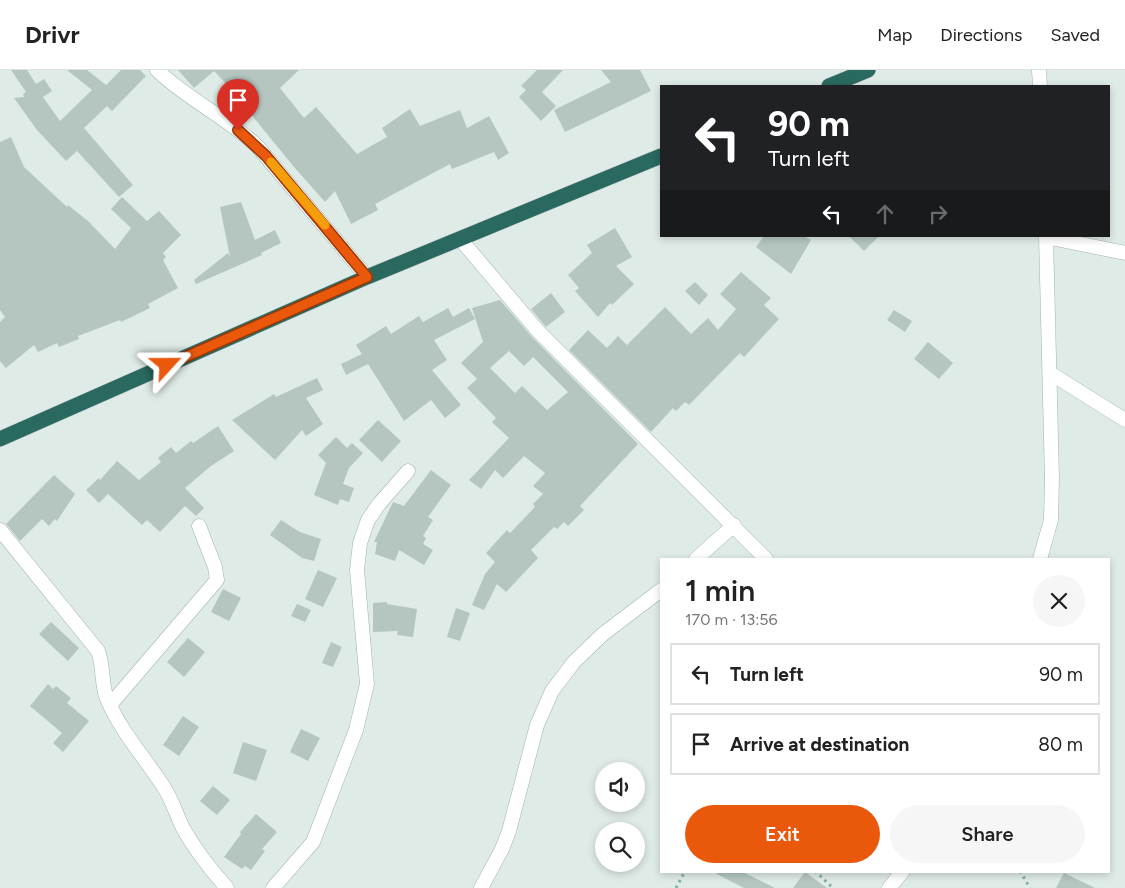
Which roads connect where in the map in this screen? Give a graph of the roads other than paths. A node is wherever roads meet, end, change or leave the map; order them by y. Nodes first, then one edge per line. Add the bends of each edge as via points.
1 (158, 70) edge
2 (868, 70) edge
3 (1039, 70) edge
4 (831, 85) edge
5 (1040, 85) edge
6 (660, 156) edge
7 (1046, 237) edge
8 (1051, 237) edge
9 (462, 240) junction
10 (1125, 252) edge
11 (367, 277) junction
12 (1050, 373) junction
13 (1125, 420) edge
14 (0, 439) edge
15 (408, 471) dead end
16 (734, 525) junction
17 (199, 526) dead end
18 (0, 530) edge
19 (697, 558) edge
20 (765, 558) edge
21 (1040, 558) edge
22 (660, 591) edge
23 (110, 705) junction
24 (901, 873) edge
25 (227, 888) edge
26 (274, 888) edge
27 (481, 888) edge
28 (889, 888) edge

1 - 11 street via 258,147
2 - 4 highway
3 - 5 street
6 - 9 highway
7 - 12 street
8 - 10 street
9 - 11 highway
9 - 16 street via 538,331
11 - 14 highway
12 - 13 street
12 - 21 street via 1051,520
15 - 26 street via 368,520 360,542 357,570 367,684 356,730 312,842
16 - 19 street
16 - 20 street
17 - 23 street via 216,567 217,580
18 - 23 street via 98,651
22 - 27 street via 603,634 574,662 552,691 537,725 509,831
23 - 25 street via 166,790 187,835
24 - 28 street

